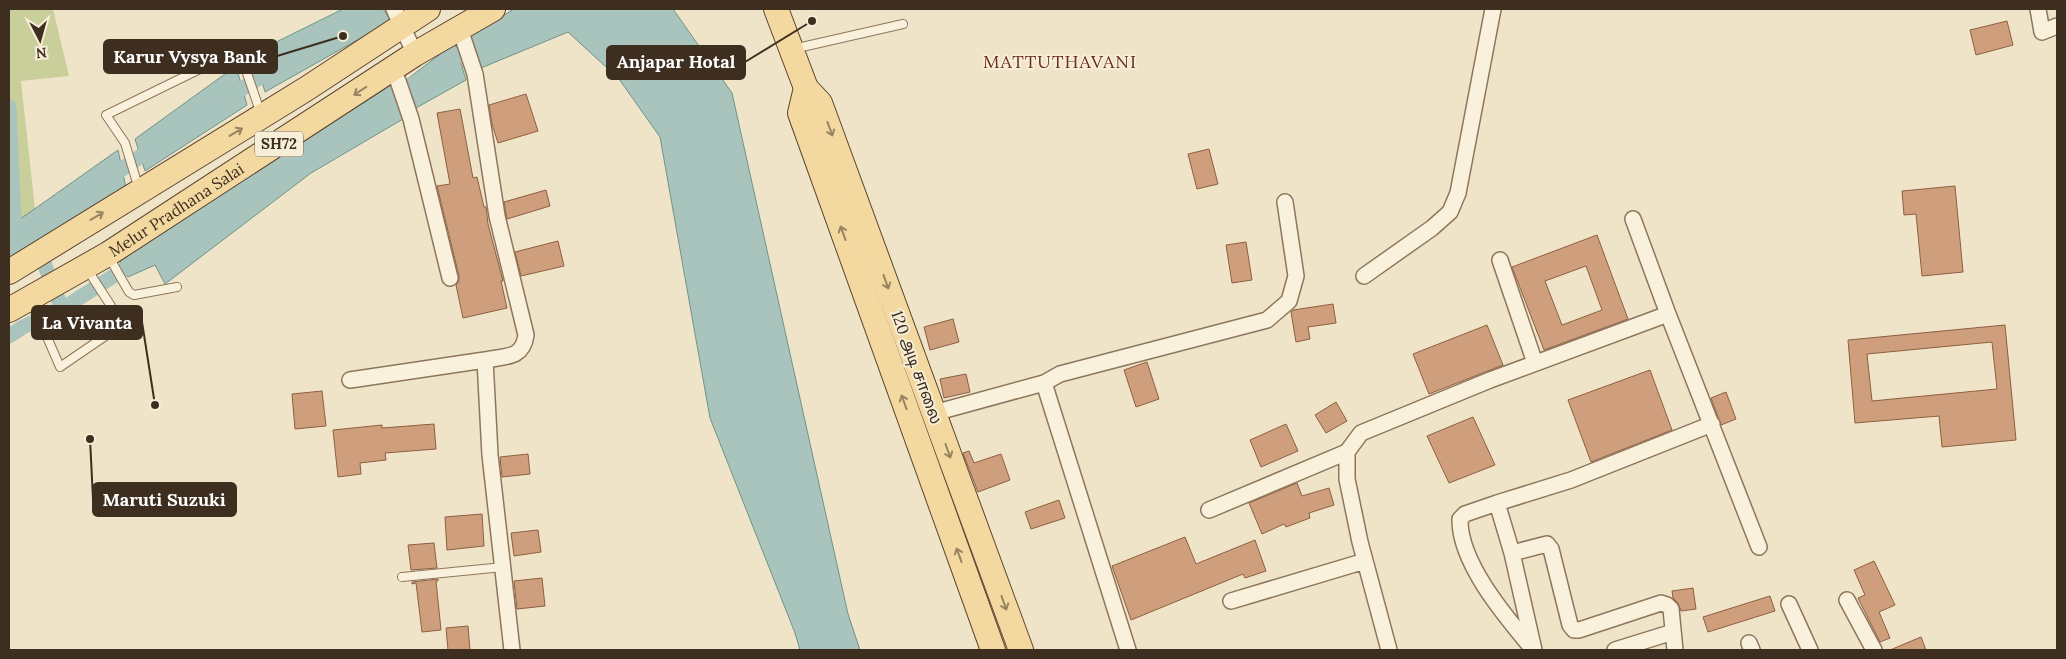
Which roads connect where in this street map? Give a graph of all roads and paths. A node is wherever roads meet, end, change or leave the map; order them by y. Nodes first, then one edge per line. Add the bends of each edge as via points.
1 (428, 9) edge
2 (492, 9) edge
3 (776, 9) edge
4 (1493, 9) edge
5 (2038, 9) edge
6 (398, 17) edge
7 (903, 24) dead end
8 (2057, 26) edge
9 (462, 33) junction
10 (791, 50) junction
11 (415, 54) junction
12 (394, 76) junction
13 (806, 88) junction
14 (258, 106) junction
15 (138, 185) junction
16 (1285, 202) dead end
17 (1633, 219) dead end
18 (110, 260) junction
19 (1500, 260) dead end
20 (9, 272) edge
21 (83, 274) junction
22 (1364, 276) dead end
23 (450, 278) dead end
24 (176, 286) dead end
25 (29, 304) edge
26 (1668, 314) junction
27 (485, 360) junction
28 (1535, 363) junction
29 (350, 380) dead end
30 (1044, 383) junction
31 (934, 413) junction
32 (1712, 424) junction
33 (1348, 452) junction
34 (1497, 503) junction
35 (1209, 510) dead end
36 (1759, 547) dead end
37 (1512, 553) junction
38 (1364, 561) junction
39 (503, 567) junction
40 (402, 577) dead end
41 (1847, 600) dead end
42 (1231, 601) dead end
43 (1789, 604) dead end
44 (1673, 632) junction
45 (1385, 649) edge
46 (512, 650) edge
47 (993, 650) edge
48 (1021, 650) edge
49 (1128, 650) edge
50 (1534, 650) edge
51 (1615, 650) edge
52 (1675, 650) edge
53 (1810, 650) edge
54 (1874, 650) edge

1 - 6 main road, Melur Pradhana Salai / SH72
2 - 9 main road, Melur Pradhana Salai / SH72
3 - 10 main road, 120 அடி சாலை
4 - 22 street via 1458,193 1450,212
5 - 8 street via 2042,32
6 - 11 street
6 - 14 main road, Melur Pradhana Salai / SH72
7 - 10 lane
9 - 11 main road, Melur Pradhana Salai / SH72
9 - 27 street via 475,74 497,216 526,334 525,345 517,354
10 - 13 main road, 120 அடி சாலை
11 - 12 main road, Melur Pradhana Salai / SH72
12 -> 18 main road, Melur Pradhana Salai / SH72
12 - 23 street via 411,119
13 -> 31 main road, 120 அடி சாலை via 820,103
47 -> 13 main road, 120 அடி சாலை via 800,113
15 -> 14 main road, Melur Pradhana Salai / SH72
14 - 15 lane via 240,50 106,115 125,143
20 -> 15 main road, Melur Pradhana Salai / SH72
16 - 30 street via 1296,276 1290,302 1267,320 1060,374
17 - 26 street
18 - 21 main road, Melur Pradhana Salai / SH72
18 - 24 lane via 134,295
19 - 28 street
21 - 25 main road, Melur Pradhana Salai / SH72
21 - 25 lane via 111,306 117,328 60,367
26 - 28 street
26 - 32 street
27 - 29 street
27 - 39 street via 490,455
28 - 33 street via 1361,433
30 - 31 street
30 - 49 street
31 -> 48 main road, 120 அடி சாலை
32 - 34 street via 1571,480
32 - 36 street
33 - 35 street
33 - 38 street via 1347,478
34 - 37 street
34 - 50 street via 1466,514 1460,519 1460,529 1467,551 1492,600
37 - 44 street via 1547,544 1574,630 1661,603 1671,609
37 - 50 street
38 - 42 street
38 - 45 street
39 - 40 lane
39 - 46 street
41 - 54 street
43 - 53 street
44 - 51 street
44 - 52 street

